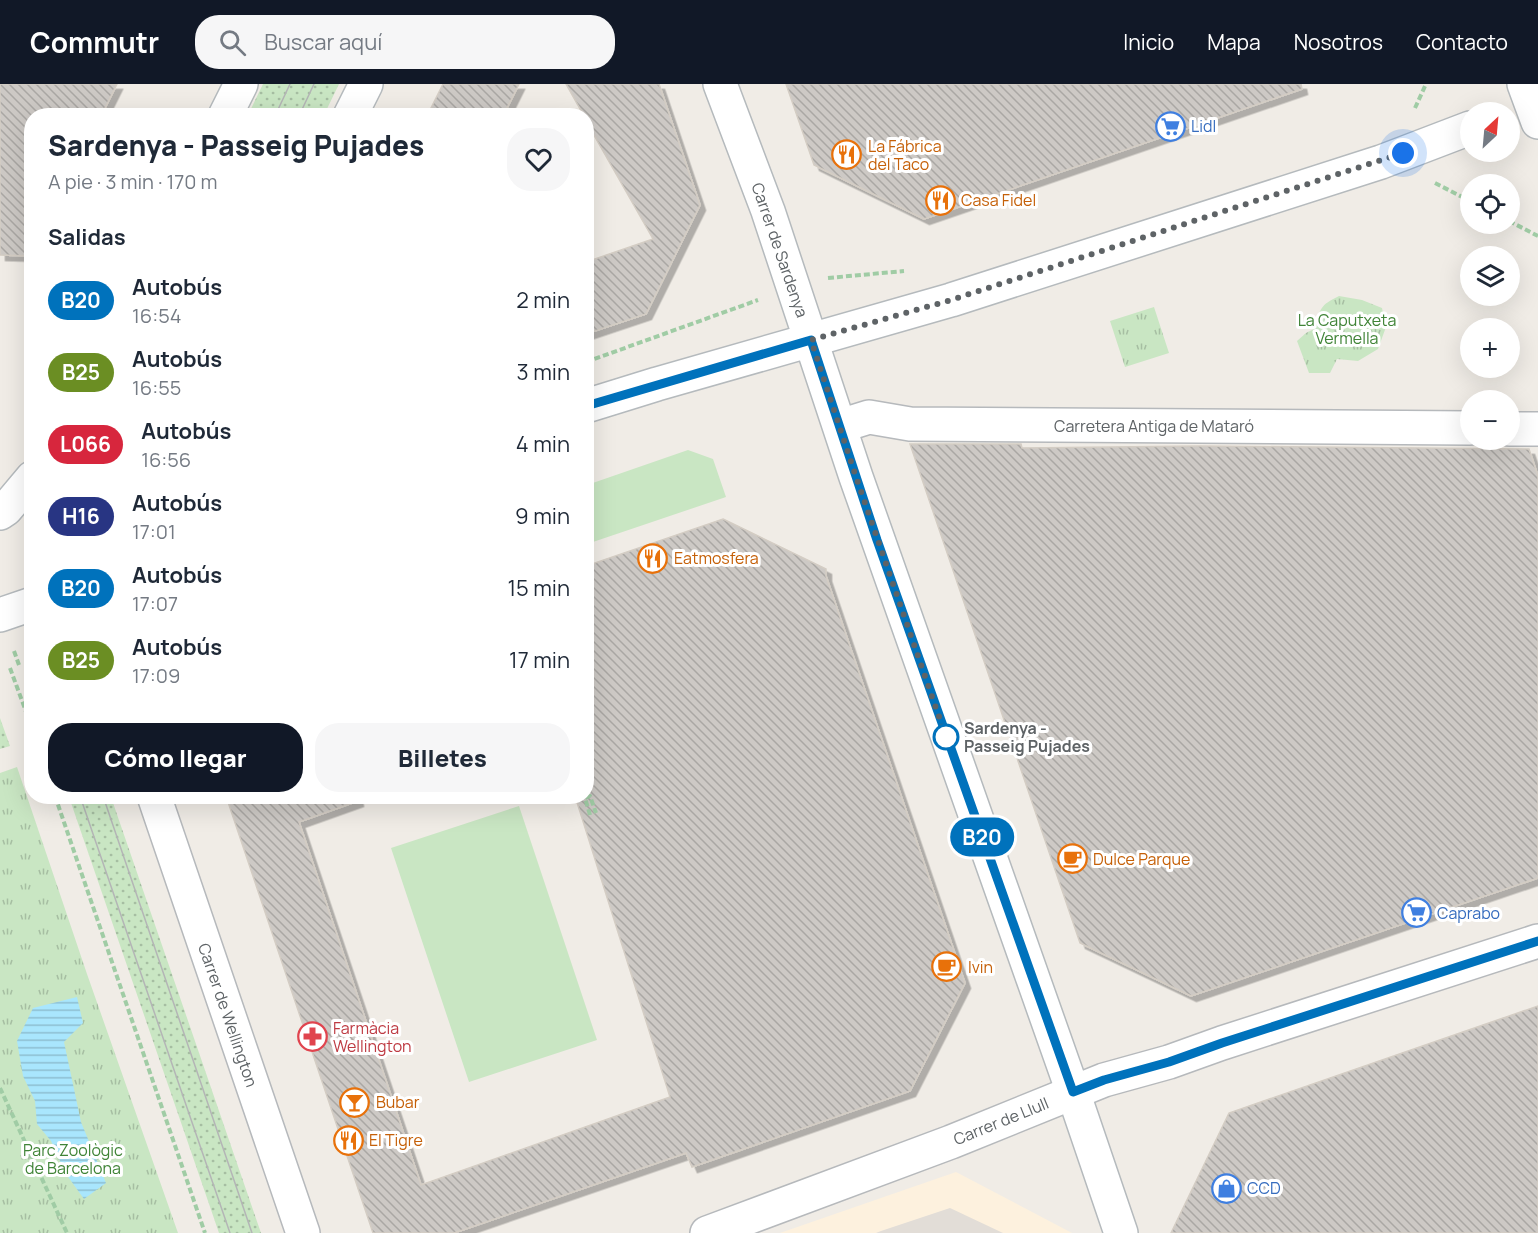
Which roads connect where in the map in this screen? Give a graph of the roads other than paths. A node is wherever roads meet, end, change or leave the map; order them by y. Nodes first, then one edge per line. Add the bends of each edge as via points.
1 (241, 84) edge
2 (366, 84) edge
3 (720, 84) edge
4 (229, 108) edge
5 (354, 108) edge
6 (1460, 132) edge
7 (811, 340) junction
8 (594, 404) edge
9 (840, 426) junction
10 (1460, 428) edge
11 (1520, 429) edge
12 (1538, 429) edge
13 (24, 485) edge
14 (2, 504) edge
15 (24, 607) edge
16 (0, 615) edge
17 (157, 804) edge
18 (1538, 941) edge
19 (1073, 1092) junction
20 (303, 1233) edge
21 (707, 1233) edge
22 (1120, 1233) edge

1 - 4 street
2 - 5 street
3 - 7 street, Carrer de Sardenya
6 - 7 street via 1381,162 951,300
7 - 8 street
7 - 9 street, Carrer de Sardenya
9 - 10 street, Carretera Antiga de Mataró via 869,417 910,424
9 - 19 street, Carrer de Sardenya
11 - 12 street
13 - 14 street
15 - 16 street
17 - 20 street, Carrer de Wellington
18 - 19 street, Carrer de Llull
19 - 21 street, Carrer de Llull
19 - 22 street, Carrer de Sardenya

